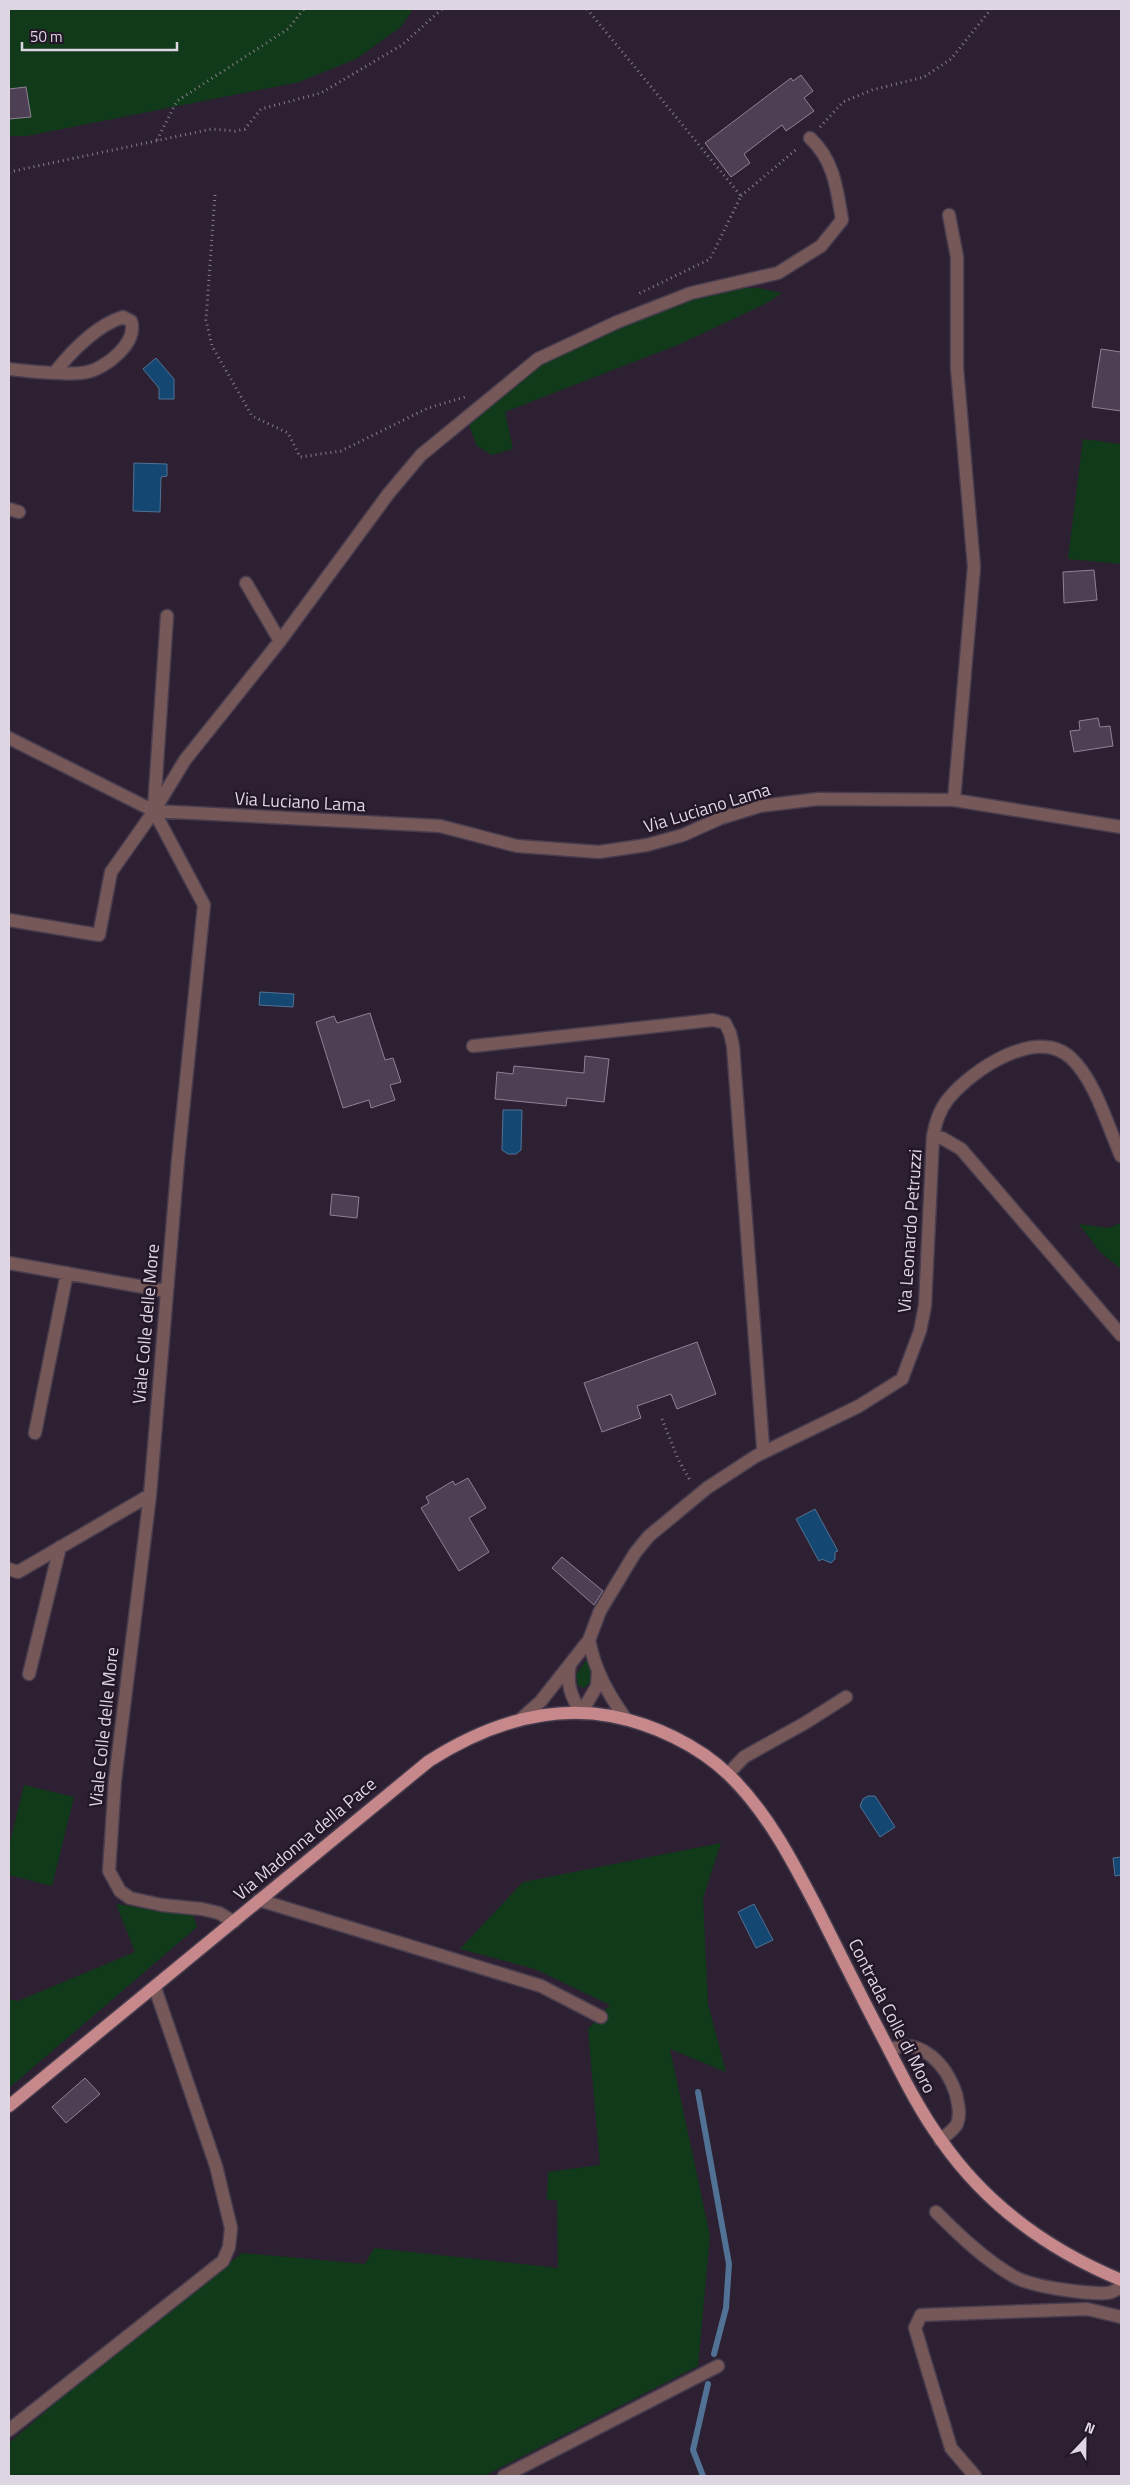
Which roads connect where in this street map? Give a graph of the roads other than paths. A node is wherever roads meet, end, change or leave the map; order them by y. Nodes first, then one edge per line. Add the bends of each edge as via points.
1 (810, 138) road end
2 (949, 215) dead end
3 (9, 369) edge
4 (54, 372) junction
5 (246, 583) dead end
6 (167, 616) dead end
7 (280, 641) junction
8 (9, 738) edge
9 (954, 800) junction
10 (154, 811) junction
11 (1121, 827) edge
12 (9, 920) edge
13 (473, 1046) dead end
14 (933, 1136) junction
15 (1121, 1156) edge
16 (9, 1263) edge
17 (67, 1273) junction
18 (166, 1291) junction
19 (1121, 1335) edge
20 (35, 1433) dead end
21 (765, 1451) junction
22 (150, 1495) junction
23 (60, 1547) junction
24 (9, 1569) edge
25 (589, 1640) junction
26 (570, 1664) junction
27 (598, 1672) junction
28 (29, 1674) dead end
29 (846, 1697) dead end
30 (581, 1713) junction
31 (522, 1718) junction
32 (626, 1719) junction
33 (668, 1734) joint
34 (728, 1774) junction
35 (259, 1900) junction
36 (234, 1922) junction
37 (155, 1988) junction
38 (601, 2017) dead end
39 (889, 2050) junction
40 (9, 2106) edge
41 (940, 2140) junction
42 (936, 2212) dead end
43 (1121, 2280) edge
44 (1121, 2287) edge
45 (1121, 2317) edge
46 (718, 2366) dead end
47 (9, 2430) edge
48 (504, 2476) edge
49 (975, 2476) edge

1 - 7 street via 820,147 834,172 842,220 821,246 778,273 691,293 617,322 538,359 421,455 389,493
2 - 9 street via 957,257 957,368 974,567
3 - 4 street
4 - 4 street via 87,372 108,361 130,340 131,321 123,317 114,320 82,344
5 - 7 street
6 - 10 street
7 - 10 street via 205,733
8 - 10 street
9 - 10 street, Via Luciano Lama via 818,799 760,806 721,818 683,835 599,852 518,846 440,826
9 - 11 street, Via Luciano Lama
10 - 12 street via 111,872 99,935
10 - 18 street, Viale Colle delle More via 204,905
13 - 21 street via 713,1020 725,1023 733,1046
14 - 15 street, Via Leonardo Petruzzi via 936,1119 949,1098 985,1066 1021,1049 1052,1048 1070,1057 1082,1071
14 - 19 street via 961,1149
14 - 21 street, Via Leonardo Petruzzi via 924,1306 920,1331 902,1379 859,1406
16 - 17 street
17 - 18 street
17 - 20 street
18 - 22 street, Viale Colle delle More
21 - 25 street, Via Leonardo Petruzzi via 699,1494 649,1536 600,1611
22 - 23 street
22 - 36 street, Viale Colle delle More via 116,1770 109,1871 120,1891 130,1898 162,1906 210,1911
23 - 24 street via 18,1572
23 - 28 street
25 - 26 street, Via Leonardo Petruzzi
25 - 27 street
26 - 30 street via 567,1676 570,1692
26 - 31 street, Via Leonardo Petruzzi via 542,1701
27 - 30 street via 597,1686
27 - 32 street via 609,1696
29 - 34 street via 744,1757
30 - 31 main road, Via Madonna della Pace
30 - 32 main road, Via Madonna della Pace
31 - 35 main road, Via Madonna della Pace via 471,1736 429,1760
32 - 33 main road, Via Madonna della Pace
33 - 34 main road, Contrada Colle di Moro
34 - 39 main road, Contrada Colle di Moro via 751,1800 794,1863
35 - 36 main road, Via Madonna della Pace
35 - 38 street via 541,1986
36 - 37 main road, Via Madonna della Pace
37 - 40 main road, Via Madonna della Pace
37 - 47 street via 216,2166 231,2228 228,2247 223,2261
39 - 41 main road, Contrada Colle di Moro
39 - 41 street via 899,2045 912,2047 929,2053 943,2065 960,2108 957,2125
41 - 43 main road, Contrada Colle di Moro via 961,2167 1011,2216 1065,2253
42 - 44 street via 960,2236 1014,2277 1042,2286 1079,2291 1109,2293
45 - 49 street via 1087,2309 921,2315 916,2328 951,2448
46 - 48 street

